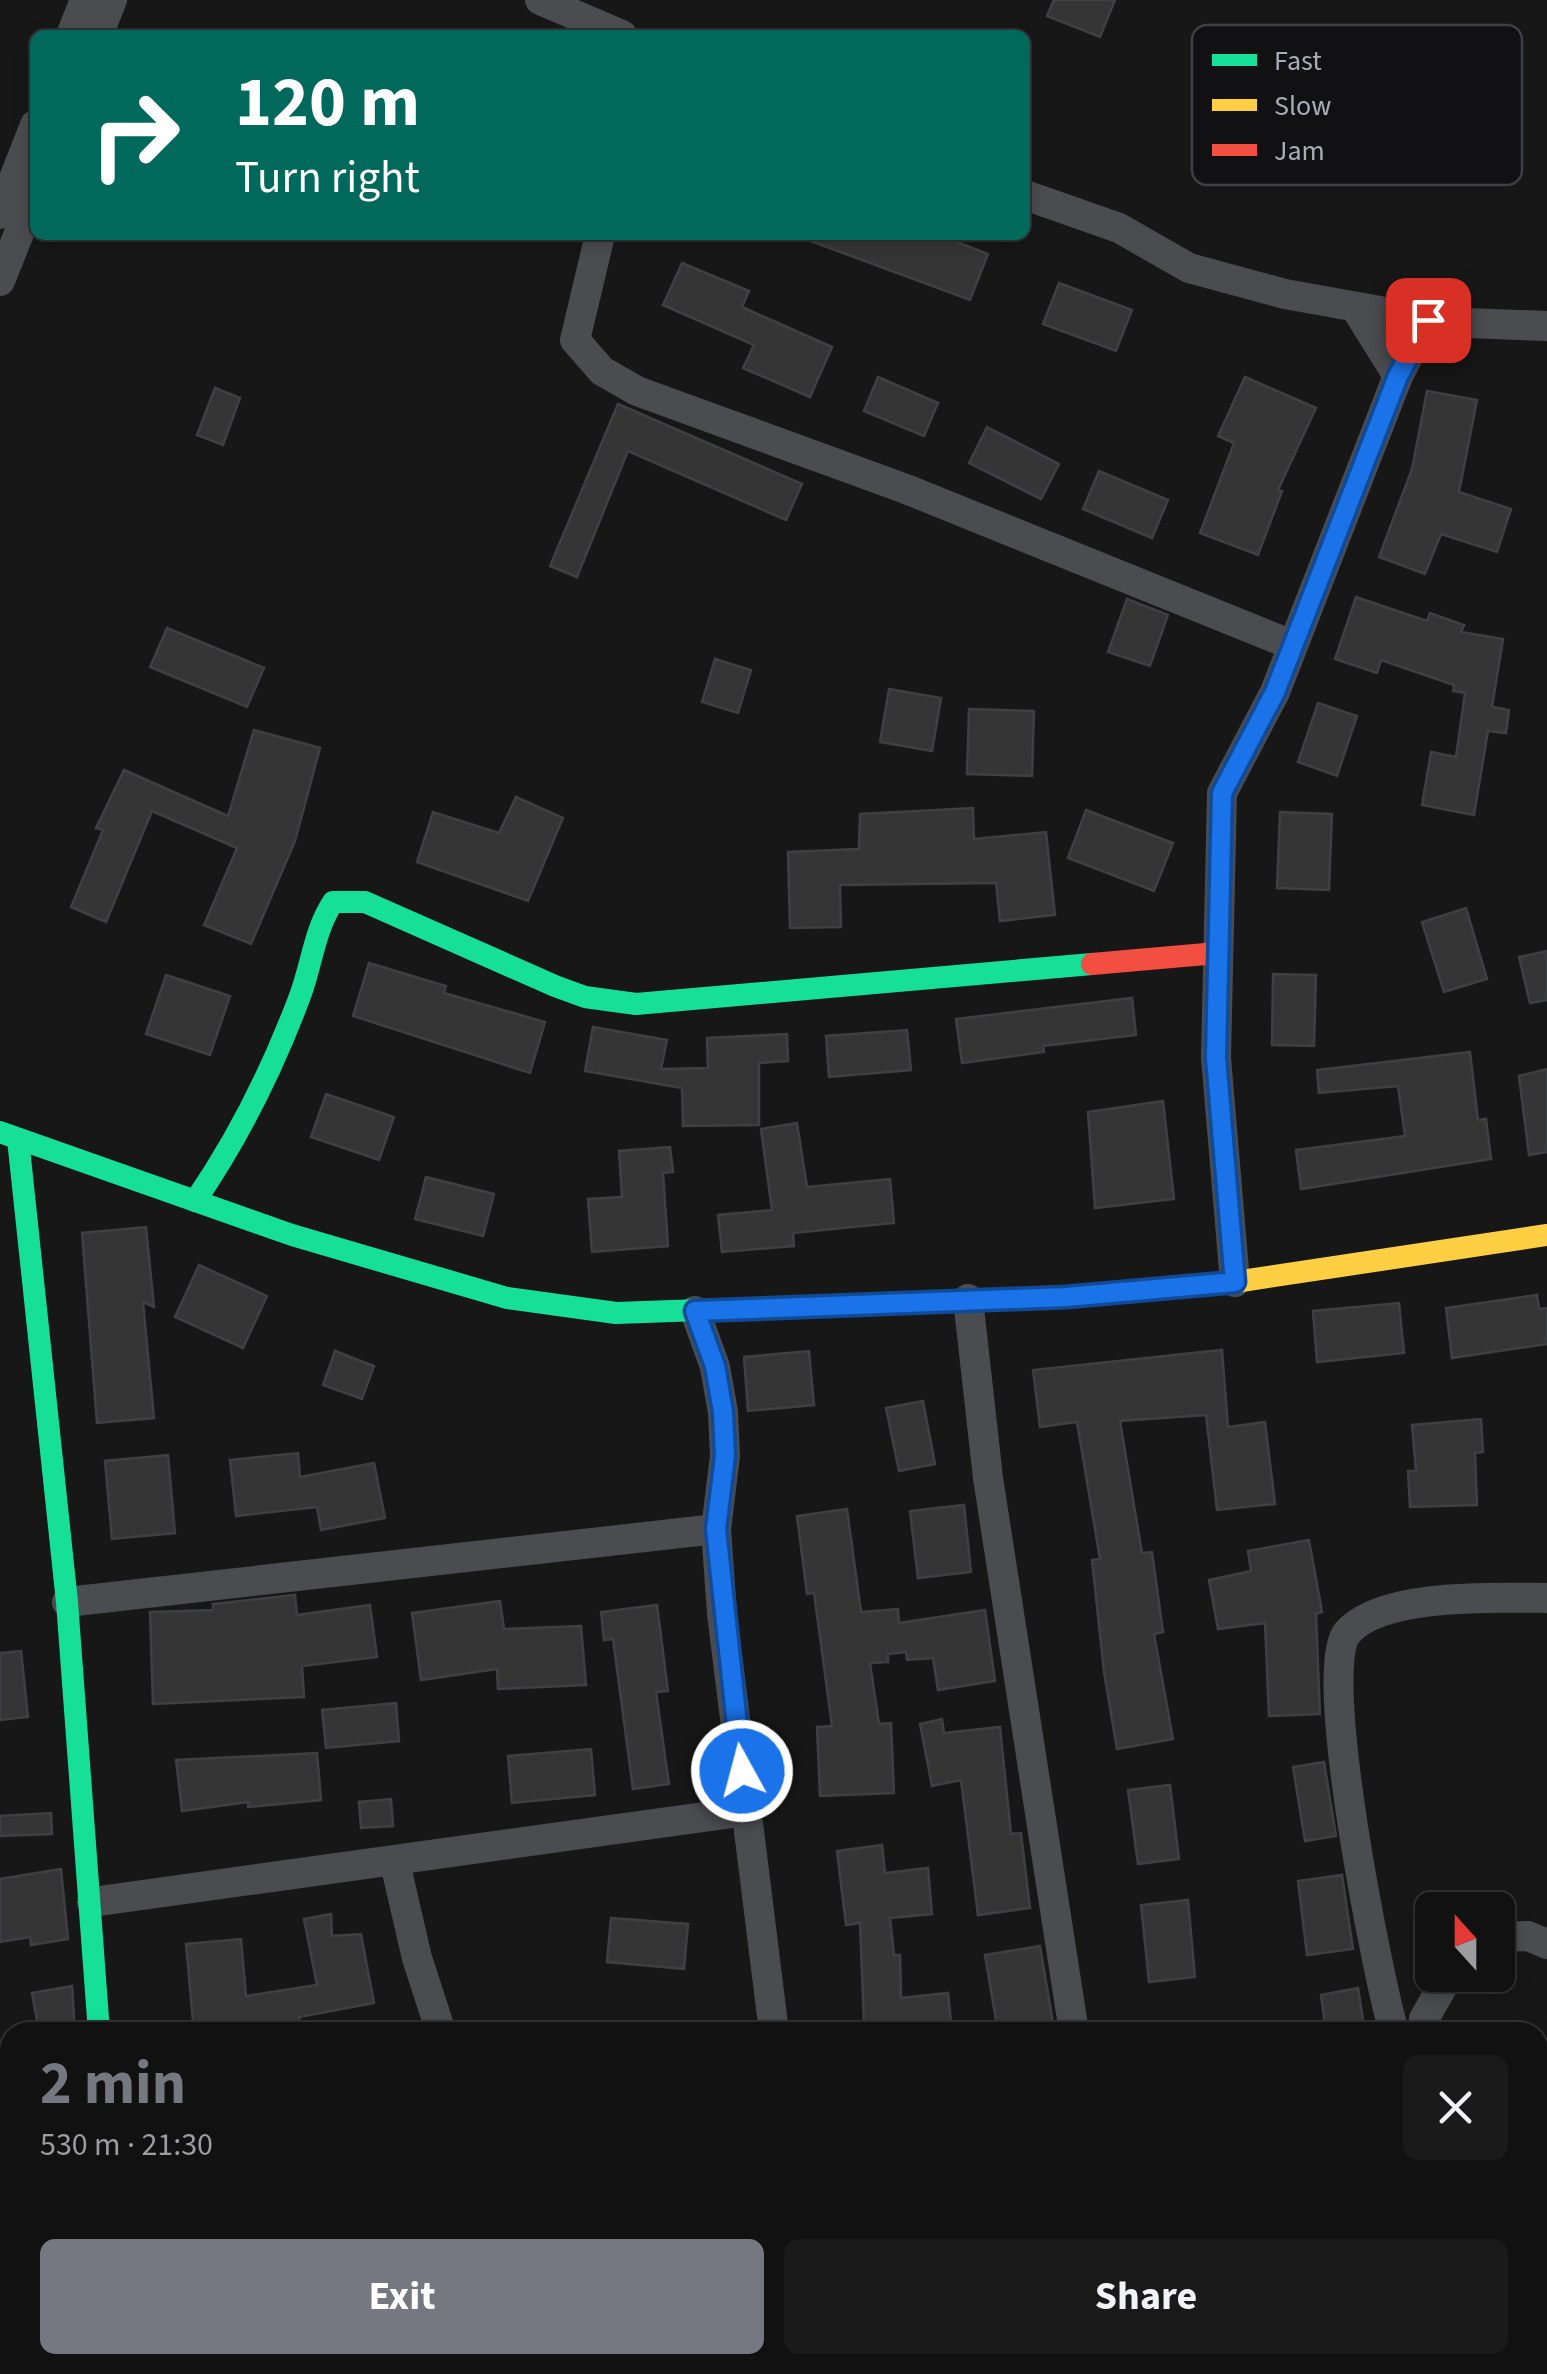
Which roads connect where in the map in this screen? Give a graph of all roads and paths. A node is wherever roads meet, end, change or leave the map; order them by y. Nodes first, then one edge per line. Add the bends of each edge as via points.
1 (85, 0) edge
2 (112, 0) edge
3 (540, 0) edge
4 (73, 30) edge
5 (100, 30) edge
6 (610, 30) edge
7 (30, 132) edge
8 (10, 158) edge
9 (1030, 197) edge
10 (30, 206) edge
11 (0, 214) edge
12 (599, 240) edge
13 (0, 281) edge
14 (1355, 307) junction
15 (1428, 320) junction
16 (1547, 326) edge
17 (1398, 376) junction
18 (1292, 645) junction
19 (1217, 953) junction
20 (9, 1136) edge
21 (194, 1201) junction
22 (1547, 1235) edge
23 (1235, 1282) junction
24 (968, 1300) junction
25 (695, 1311) junction
26 (716, 1529) junction
27 (1547, 1598) edge
28 (67, 1602) junction
29 (747, 1811) junction
30 (396, 1863) junction
31 (92, 1902) junction
32 (1515, 1936) edge
33 (1547, 1944) edge
34 (1439, 1992) edge
35 (98, 2022) edge
36 (438, 2022) edge
37 (773, 2022) edge
38 (1072, 2022) edge
39 (1392, 2022) edge
40 (1424, 2022) edge

1 - 4 street
2 - 5 street
3 - 6 street
7 - 8 street
8 - 11 street
9 - 14 street via 1119,228 1189,268
10 - 13 street
12 - 18 street via 575,340 602,371 637,391 906,489
14 - 15 street
14 - 17 street
15 - 16 street
15 - 17 street
17 - 18 street
18 - 19 street via 1222,793
19 - 21 street via 636,1004 554,986 366,902 333,902 322,916 264,1086
19 - 23 street via 1216,1058
20 - 21 street
20 - 28 street
21 - 25 street via 507,1298 616,1313
22 - 23 street
23 - 24 street
24 - 25 street
24 - 38 street via 988,1478
25 - 26 street via 723,1412
26 - 28 street
26 - 29 street
27 - 39 street via 1414,1604 1366,1621 1340,1645 1343,1742 1361,1875
28 - 31 street
29 - 30 street
29 - 37 street
30 - 31 street
30 - 36 street
31 - 35 street
32 - 33 street
34 - 40 street

